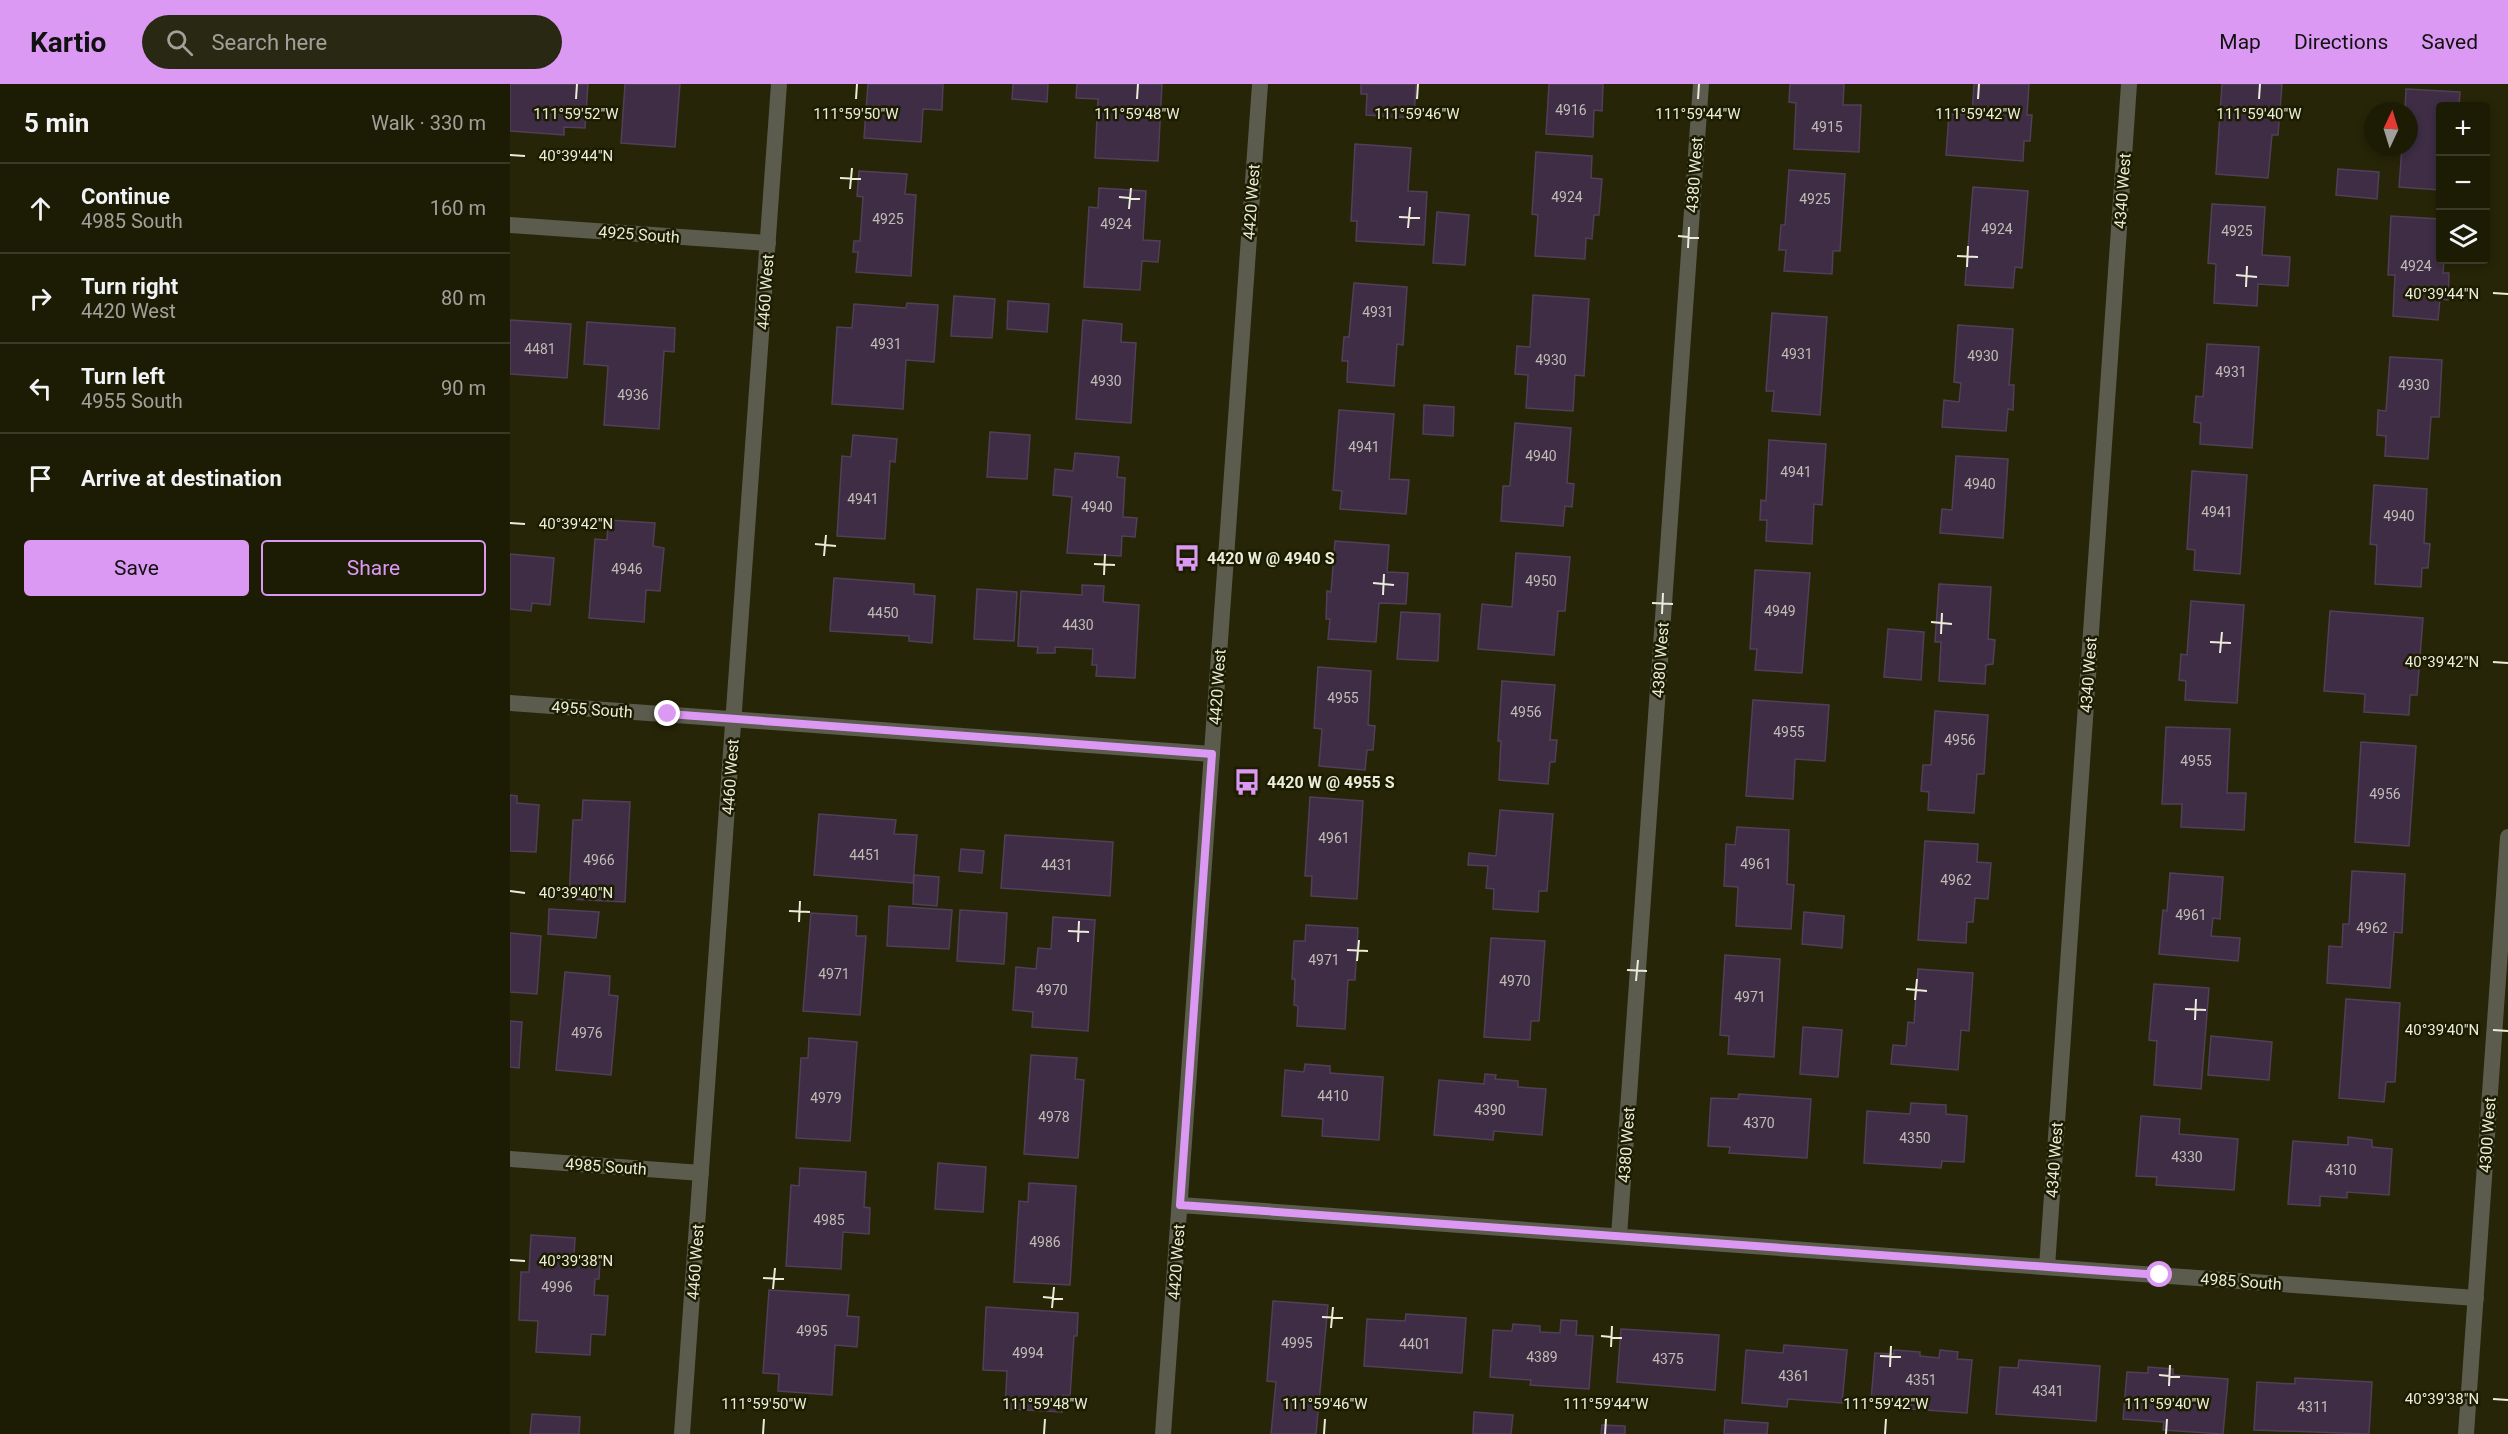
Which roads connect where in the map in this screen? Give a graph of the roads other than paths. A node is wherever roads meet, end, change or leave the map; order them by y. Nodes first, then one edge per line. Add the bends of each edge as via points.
1 (779, 84) edge
2 (1260, 84) edge
3 (1701, 84) edge
4 (2129, 84) edge
5 (510, 225) edge
6 (768, 243) junction
7 (510, 703) edge
8 (734, 719) junction
9 (1212, 754) junction
10 (2508, 837) edge
11 (510, 1159) edge
12 (701, 1173) junction
13 (1180, 1205) junction
14 (1619, 1236) junction
15 (2047, 1267) junction
16 (2476, 1298) junction
17 (682, 1434) edge
18 (1163, 1434) edge
19 (2466, 1434) edge

1 - 6 street, 4460 West
2 - 9 street, 4420 West
3 - 14 street, 4380 West
4 - 15 street, 4340 West
5 - 6 street, 4925 South
6 - 8 street, 4460 West
7 - 8 street, 4955 South
8 - 9 street, 4955 South
8 - 12 street, 4460 West
9 - 13 street, 4420 West
10 - 16 street, 4300 West
11 - 12 street, 4985 South
12 - 17 street, 4460 West
13 - 14 street, 4985 South
13 - 18 street, 4420 West
14 - 15 street, 4985 South
15 - 16 street, 4985 South
16 - 19 street, 4300 West

